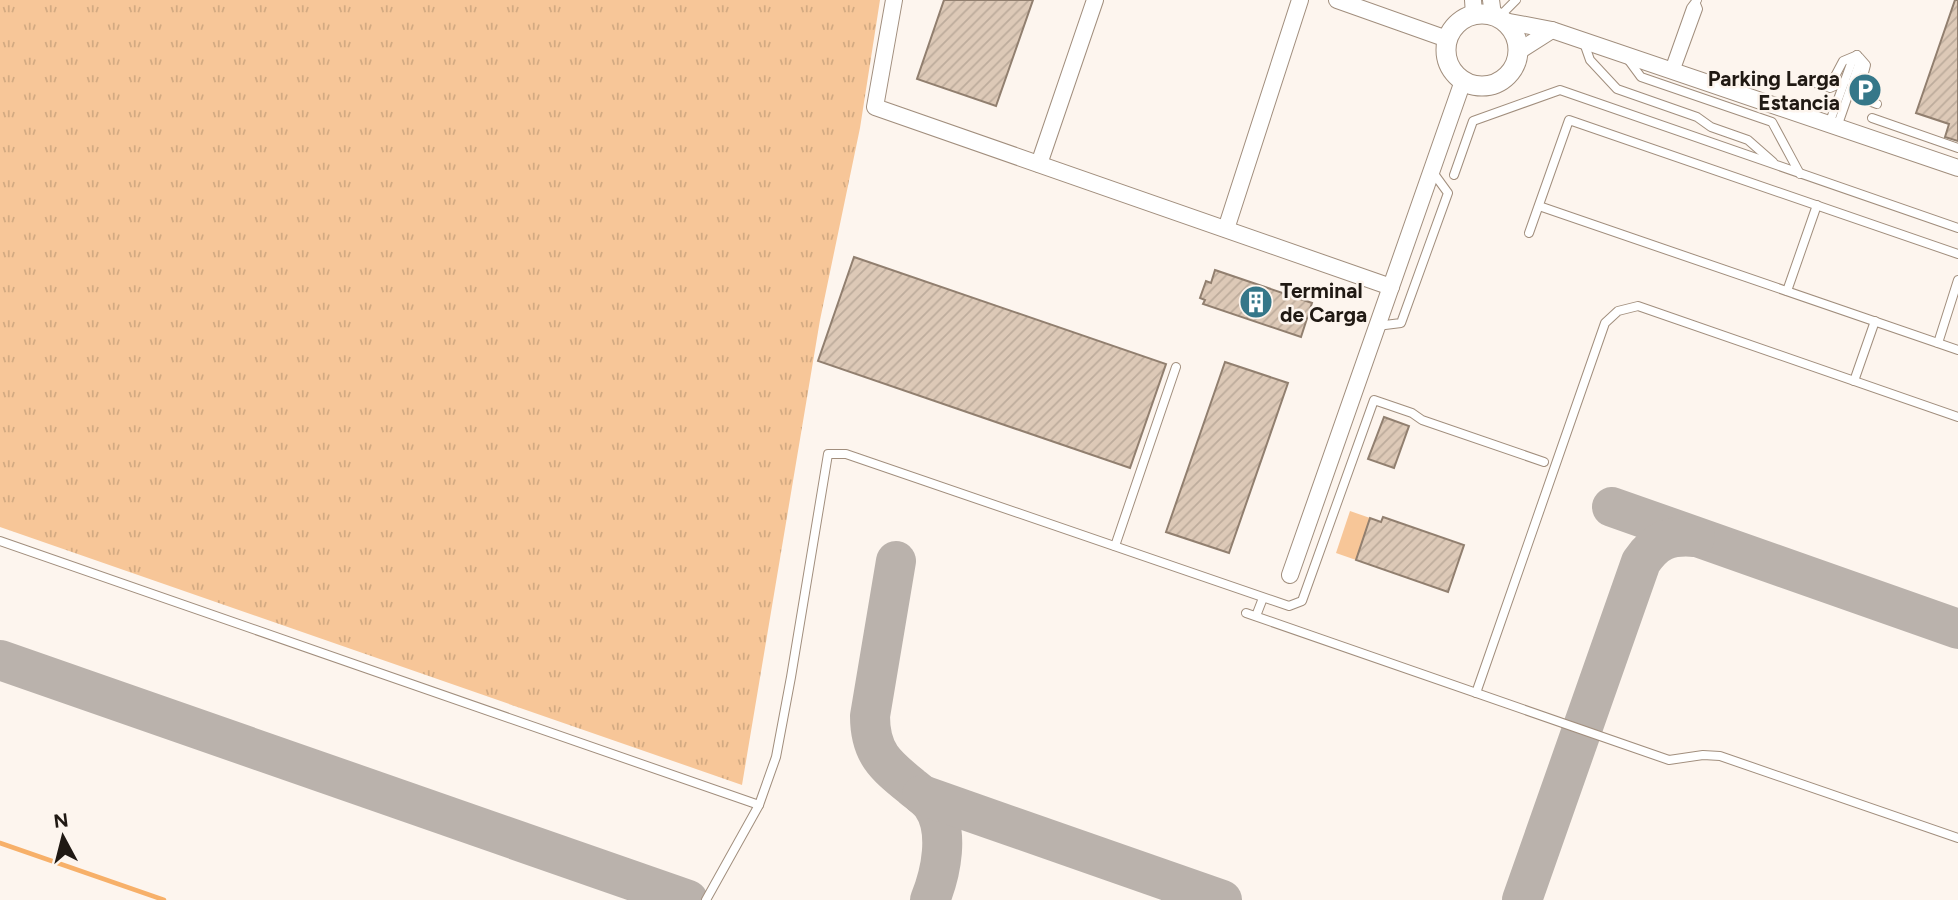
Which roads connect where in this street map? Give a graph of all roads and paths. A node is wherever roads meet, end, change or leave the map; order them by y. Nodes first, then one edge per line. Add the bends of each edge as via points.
1 (894, 0) edge
2 (1095, 0) edge
3 (1300, 0) edge
4 (1337, 0) edge
5 (1516, 0) edge
6 (1696, 2) edge
7 (1489, 11) edge
8 (1552, 30) junction
9 (1447, 38) junction
10 (1583, 40) junction
11 (1519, 51) junction
12 (1624, 55) junction
13 (1857, 55) junction
14 (1672, 71) junction
15 (1463, 81) junction
16 (1848, 83) junction
17 (1866, 100) junction
18 (1877, 104) dead end
19 (1872, 118) dead end
20 (1833, 126) junction
21 (1958, 148) edge
22 (1039, 164) junction
23 (1776, 165) junction
24 (1958, 169) edge
25 (1432, 171) junction
26 (1800, 174) junction
27 (1454, 175) dead end
28 (1817, 205) junction
29 (1539, 206) junction
30 (1958, 228) edge
31 (1226, 229) junction
32 (1530, 233) dead end
33 (1958, 254) edge
34 (1958, 280) edge
35 (1391, 287) junction
36 (1787, 291) junction
37 (1875, 321) junction
38 (1377, 326) junction
39 (1938, 343) junction
40 (1958, 350) edge
41 (1176, 367) dead end
42 (1854, 381) junction
43 (1958, 417) edge
44 (1544, 462) dead end
45 (0, 541) edge
46 (1115, 546) junction
47 (1290, 575) dead end
48 (1263, 598) junction
49 (1246, 613) dead end
50 (1256, 616) junction
51 (1476, 693) junction
52 (759, 805) junction
53 (1958, 838) edge
54 (706, 900) edge

1 - 22 street via 875,107
2 - 22 street
3 - 31 street
4 - 9 street
5 - 7 lane
6 - 14 lane via 1698,9
7 - 8 street
7 - 9 street via 1462,19
7 - 11 street via 1512,29
8 - 10 street
8 - 11 street
9 - 15 street via 1447,63
10 - 12 street
10 - 23 lane via 1590,60 1617,89 1748,140
11 - 15 street via 1510,74 1500,82 1475,86
12 - 14 street
12 - 26 lane via 1641,77 1772,122
13 - 16 lane via 1859,64
13 - 16 lane via 1843,61 1834,78 1817,84 1829,88
13 - 17 lane via 1866,65 1861,84
14 - 20 street
15 - 25 street
16 - 17 lane
16 - 20 lane
17 - 18 lane
19 - 21 lane
20 - 24 street
22 - 31 street
23 - 26 lane
23 - 27 lane via 1560,90 1474,121
25 - 35 street
25 - 38 lane via 1448,193 1401,323
26 - 30 lane
28 - 29 lane via 1569,120
28 - 33 lane
28 - 36 lane
29 - 32 lane
29 - 36 lane
31 - 35 street
34 - 39 lane
35 - 38 street
36 - 37 lane
37 - 39 lane
37 - 42 lane
38 - 47 street
39 - 40 lane
41 - 46 lane
42 - 43 lane
42 - 51 lane via 1638,306 1618,310 1605,323
44 - 48 lane via 1374,400 1302,601 1289,607
45 - 52 lane
46 - 48 lane
46 - 52 lane via 846,453 828,454 778,744
48 - 50 lane
49 - 50 lane
50 - 51 lane
51 - 53 lane via 1670,760 1720,756
52 - 54 lane

